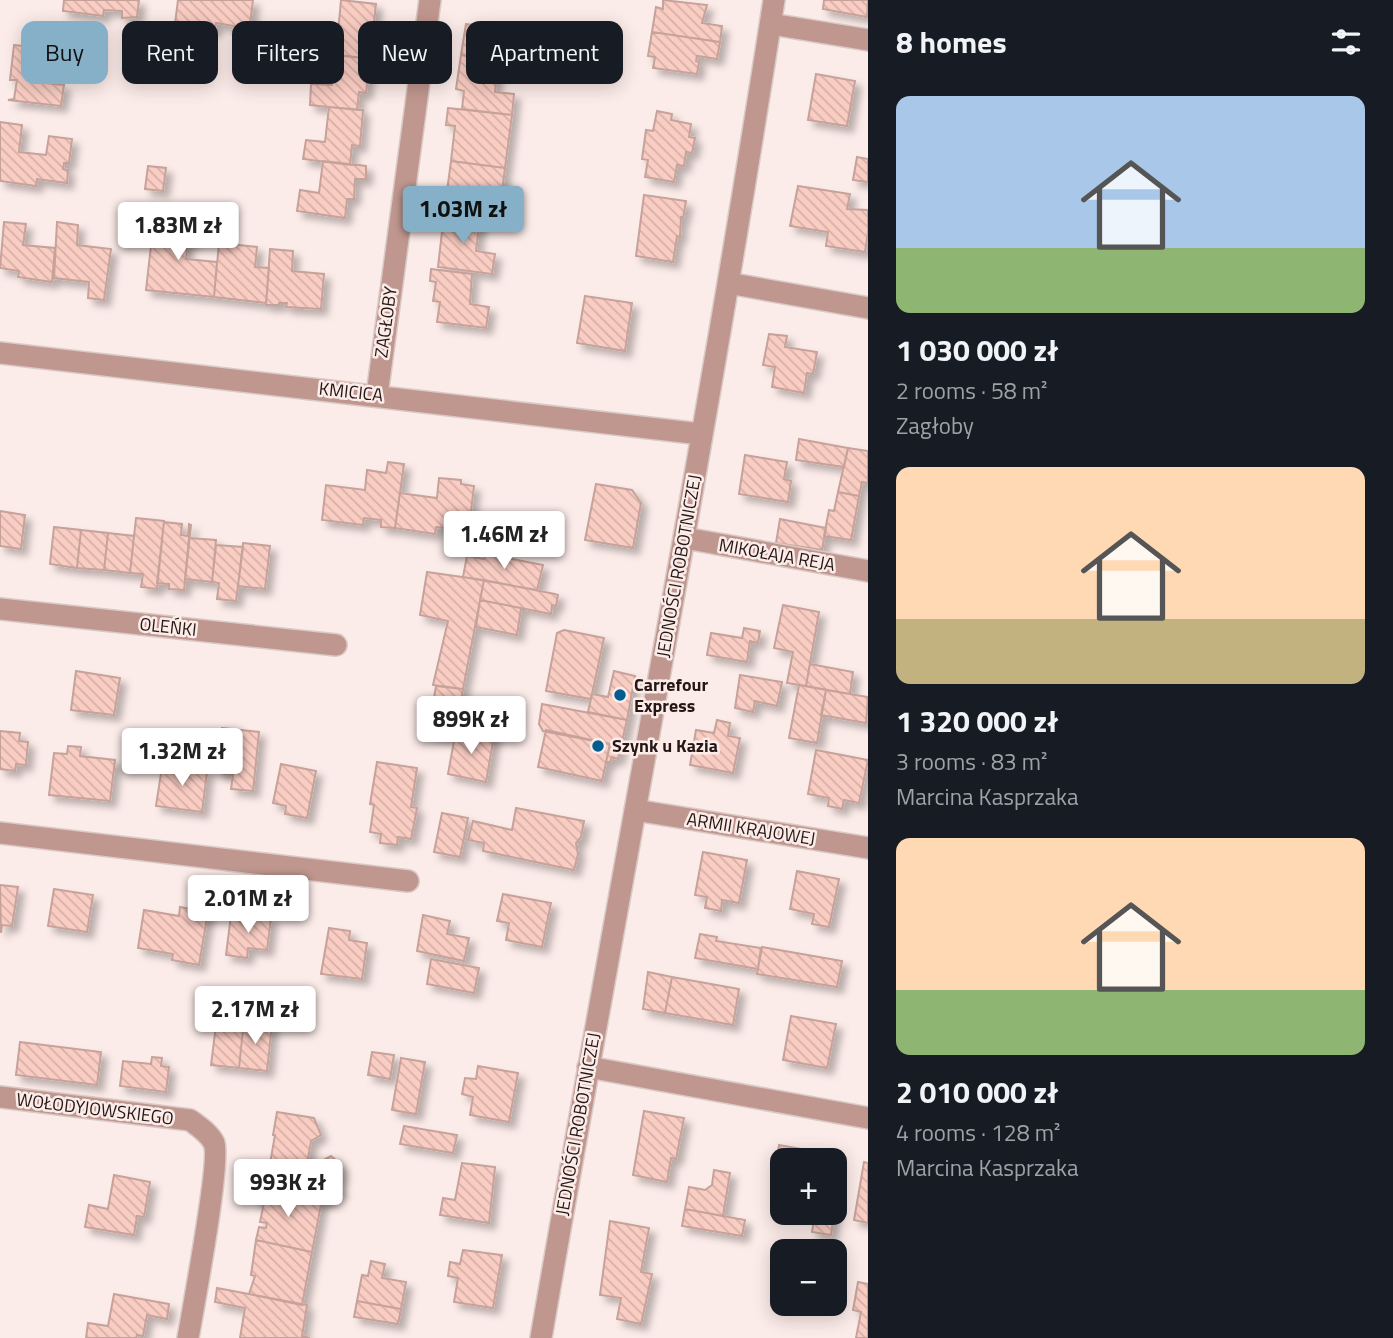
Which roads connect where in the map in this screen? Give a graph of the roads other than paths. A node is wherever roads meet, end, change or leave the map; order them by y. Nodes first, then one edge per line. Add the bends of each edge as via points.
1 (430, 0) edge
2 (774, 0) edge
3 (771, 24) junction
4 (868, 40) edge
5 (728, 283) junction
6 (868, 308) edge
7 (0, 353) edge
8 (377, 395) junction
9 (701, 434) junction
10 (685, 538) junction
11 (868, 571) edge
12 (0, 609) edge
13 (336, 645) dead end
14 (635, 810) junction
15 (0, 833) edge
16 (868, 848) edge
17 (408, 881) dead end
18 (587, 1067) junction
19 (0, 1097) edge
20 (868, 1118) edge
21 (188, 1338) edge
22 (541, 1338) edge

1 - 8 street, ZAGŁOBY
2 - 3 street, JEDNOŚCI ROBOTNICZEJ
3 - 4 street
3 - 5 street, JEDNOŚCI ROBOTNICZEJ
5 - 6 street
5 - 9 street, JEDNOŚCI ROBOTNICZEJ
7 - 8 street, KMICICA
8 - 9 street, KMICICA
9 - 10 street, JEDNOŚCI ROBOTNICZEJ
10 - 11 street, MIKOŁAJA REJA
10 - 14 street, JEDNOŚCI ROBOTNICZEJ
12 - 13 street, OLEŃKI
14 - 16 street, ARMII KRAJOWEJ
14 - 18 street, JEDNOŚCI ROBOTNICZEJ
15 - 17 street
18 - 20 street
18 - 22 street, JEDNOŚCI ROBOTNICZEJ
19 - 21 street, WOŁODYJOWSKIEGO via 190,1120 209,1136 215,1145 213,1181

